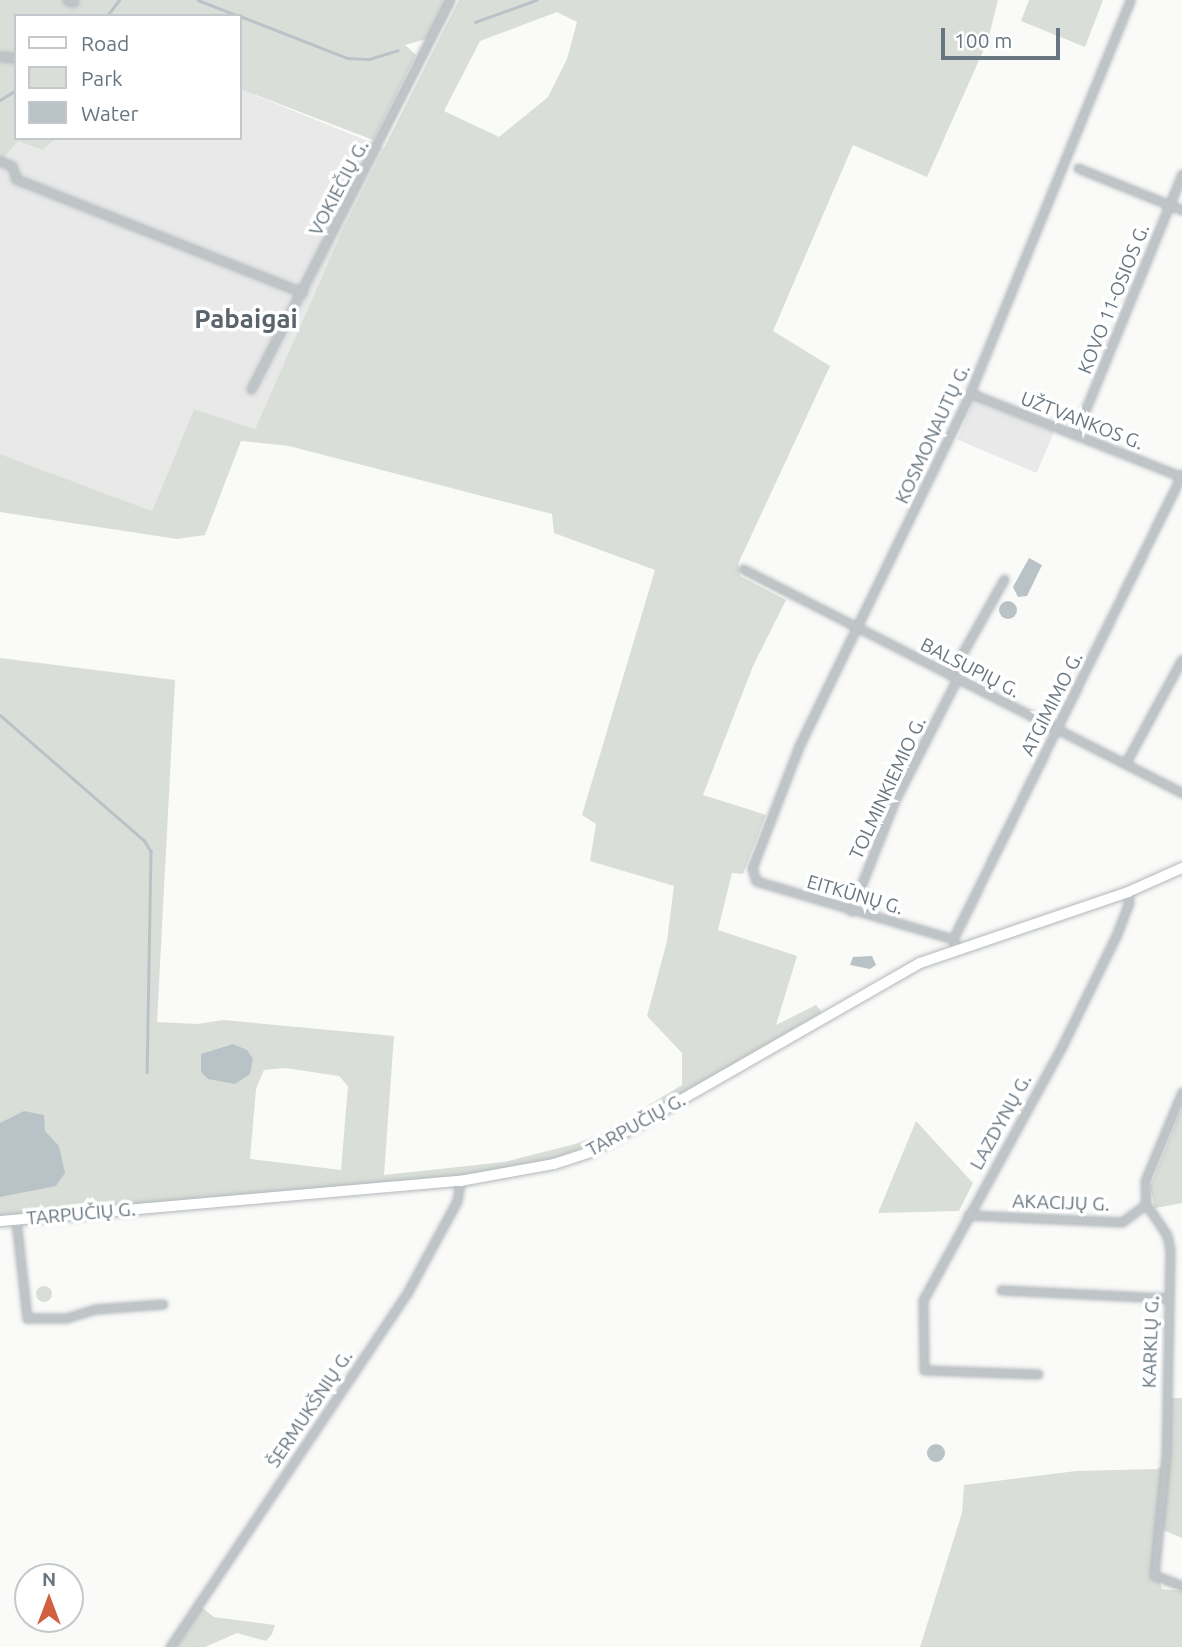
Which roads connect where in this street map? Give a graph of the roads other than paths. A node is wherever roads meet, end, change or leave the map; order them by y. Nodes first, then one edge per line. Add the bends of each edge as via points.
1 (450, 0) edge
2 (1130, 0) edge
3 (0, 161) edge
4 (1078, 168) dead end
5 (1182, 174) edge
6 (1170, 205) junction
7 (1182, 210) edge
8 (302, 292) junction
9 (251, 389) dead end
10 (970, 393) junction
11 (1075, 435) junction
12 (1182, 475) edge
13 (743, 569) dead end
14 (1004, 579) dead end
15 (857, 628) junction
16 (1182, 659) edge
17 (954, 677) junction
18 (1056, 729) junction
19 (1125, 764) junction
20 (1182, 793) edge
21 (1182, 868) edge
22 (751, 875) joint
23 (1128, 892) junction
24 (851, 911) junction
25 (955, 943) junction
26 (1182, 1093) edge
27 (460, 1181) junction
28 (1146, 1204) junction
29 (968, 1215) junction
30 (16, 1220) junction
31 (0, 1221) edge
32 (1001, 1290) dead end
33 (1167, 1298) junction
34 (163, 1304) dead end
35 (1038, 1374) dead end
36 (1182, 1586) edge
37 (170, 1647) edge

1 - 8 street, VOKIEČIŲ G.
2 - 10 street, KOSMONAUTŲ G.
3 - 8 street via 12,166 16,179
4 - 6 street
5 - 6 street, KOVO 11-OSIOS G.
6 - 7 street
6 - 11 street, KOVO 11-OSIOS G.
8 - 9 street, VOKIEČIŲ G.
10 - 11 street, UŽTVANKOS G.
10 - 15 street, KOSMONAUTŲ G.
11 - 12 street, UŽTVANKOS G.
12 - 18 street, ATGIMIMO G.
13 - 15 street, BALSUPIŲ G.
14 - 17 street, TOLMINKIEMIO G.
15 - 17 street, BALSUPIŲ G.
15 - 22 street, KOSMONAUTŲ G. via 799,746
16 - 19 street
17 - 18 street, BALSUPIŲ G.
17 - 24 street, TOLMINKIEMIO G. via 895,800
18 - 19 street, BALSUPIŲ G.
18 - 25 street, ATGIMIMO G.
19 - 20 street, BALSUPIŲ G.
21 - 23 main road, TARPUČIŲ G.
22 - 24 street, EITKŪNŲ G. via 756,881
23 - 25 main road, TARPUČIŲ G.
23 - 29 street, LAZDYNŲ G. via 1116,936 1063,1044
24 - 25 street, EITKŪNŲ G.
25 - 27 main road, TARPUČIŲ G. via 590,1152 554,1164
26 - 28 street via 1145,1181
27 - 30 main road, TARPUČIŲ G.
27 - 37 street, ŠERMUKŠNIŲ G. via 457,1201 407,1293
28 - 29 street, AKACIJŲ G. via 1122,1222
28 - 33 street, KARKLŲ G. via 1167,1235
29 - 35 street, LAZDYNŲ G. via 925,1292 924,1370
30 - 31 main road, TARPUČIŲ G.
30 - 34 street via 27,1318 55,1320 96,1309
32 - 33 street
33 - 36 street, KARKLŲ G. via 1166,1455 1154,1575

